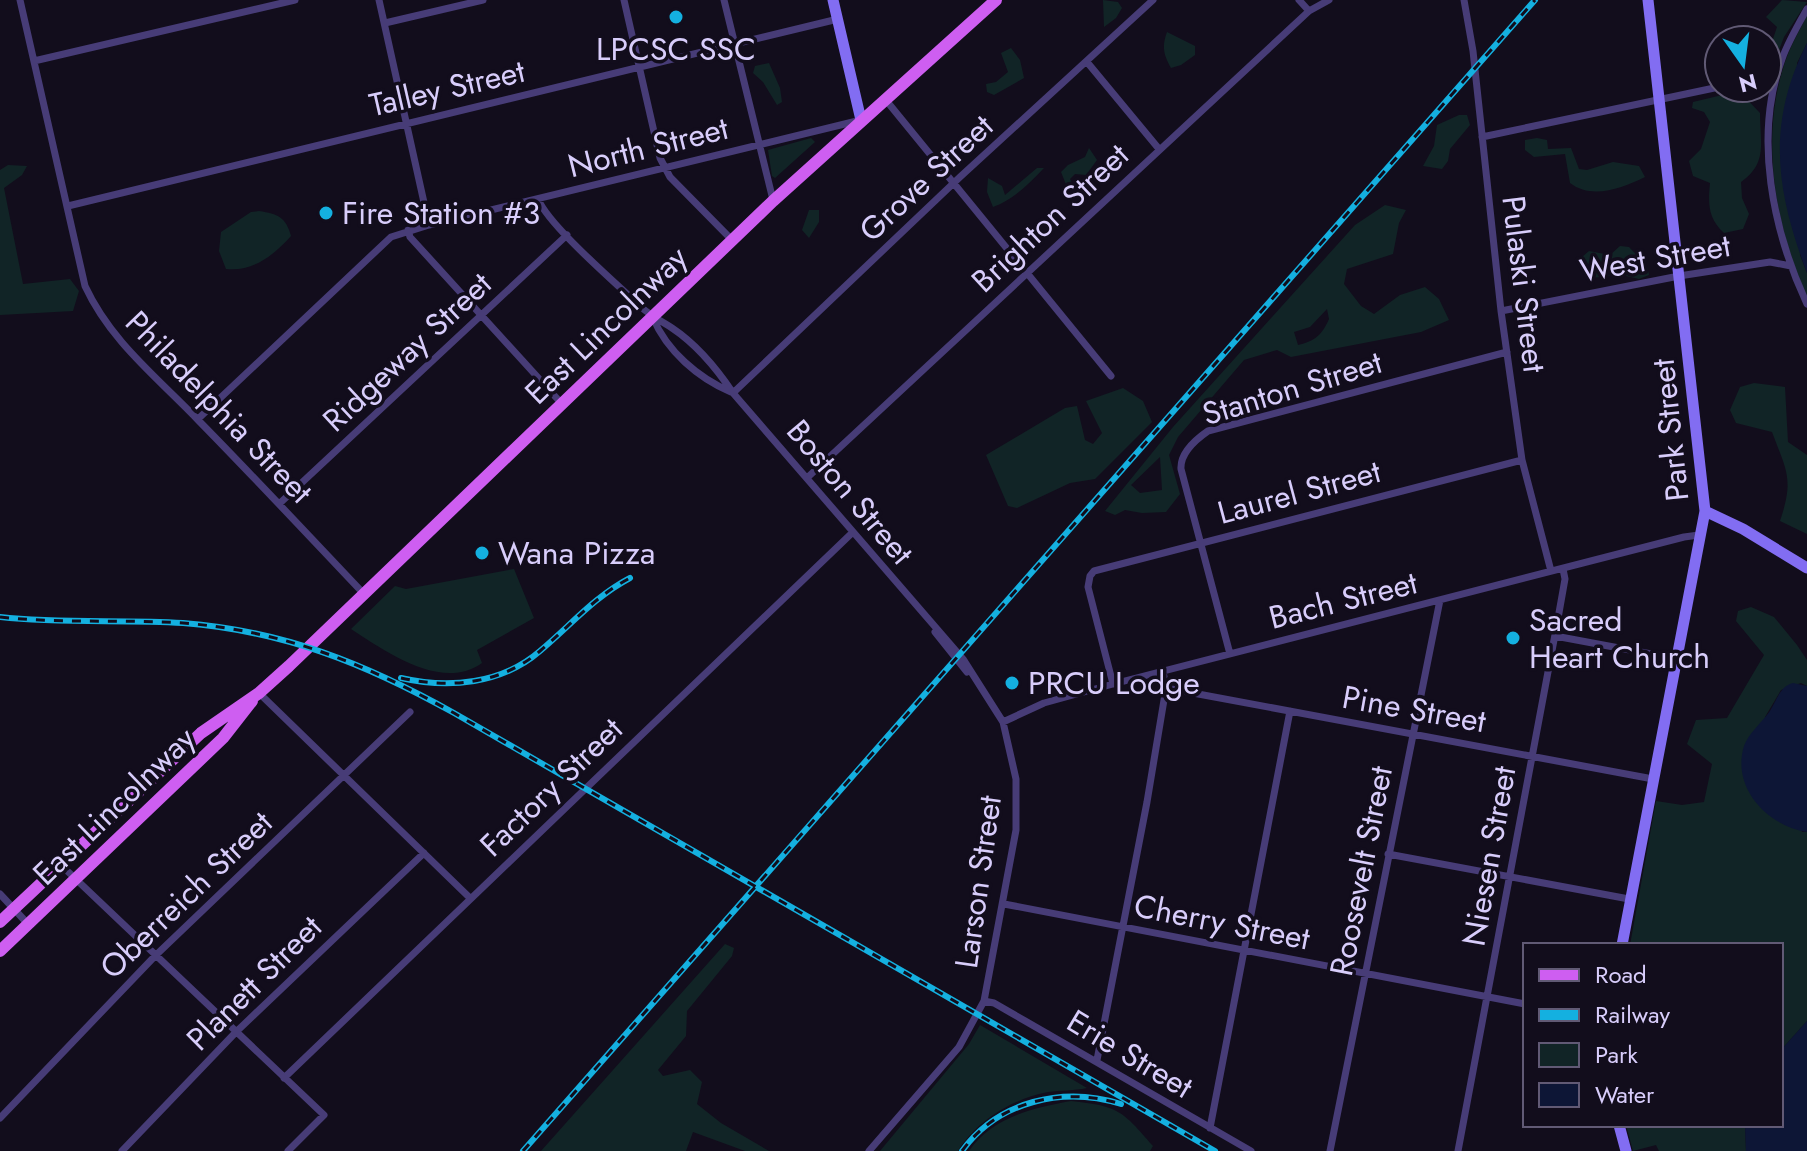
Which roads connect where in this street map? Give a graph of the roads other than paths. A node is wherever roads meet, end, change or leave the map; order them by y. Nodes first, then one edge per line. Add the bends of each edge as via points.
1 (20, 0) edge
2 (295, 0) edge
3 (379, 0) edge
4 (483, 0) edge
5 (624, 0) edge
6 (724, 0) edge
7 (833, 0) edge
8 (996, 0) edge
9 (1153, 0) edge
10 (1299, 0) edge
11 (1329, 0) edge
12 (1464, 0) edge
13 (1648, 0) edge
14 (1807, 9) edge
15 (1309, 11) junction
16 (838, 19) junction
17 (385, 23) junction
18 (735, 43) junction
19 (1783, 56) edge
20 (34, 61) junction
21 (1087, 62) junction
22 (639, 66) junction
23 (1703, 90) edge
24 (885, 99) junction
25 (1659, 99) junction
26 (1772, 104) edge
27 (861, 120) junction
28 (407, 123) junction
29 (1482, 137) junction
30 (759, 144) junction
31 (1159, 149) junction
32 (665, 168) junction
33 (954, 183) junction
34 (538, 199) junction
35 (773, 201) junction
36 (68, 206) junction
37 (429, 225) junction
38 (408, 230) junction
39 (567, 235) junction
40 (732, 240) junction
41 (1786, 250) junction
42 (1770, 262) junction
43 (1791, 266) junction
44 (1027, 271) junction
45 (1679, 276) junction
46 (1807, 304) edge
47 (1501, 311) junction
48 (483, 315) junction
49 (653, 318) junction
50 (1507, 352) junction
51 (1111, 376) dead end
52 (733, 393) junction
53 (562, 404) junction
54 (198, 419) junction
55 (1522, 460) junction
56 (808, 477) junction
57 (279, 504) junction
58 (1705, 511) junction
59 (853, 532) junction
60 (1699, 535) junction
61 (1200, 543) junction
62 (1807, 568) edge
63 (1563, 569) junction
64 (1551, 571) junction
65 (364, 594) junction
66 (1440, 600) junction
67 (1555, 636) junction
68 (1230, 654) junction
69 (1678, 659) junction
70 (1163, 671) junction
71 (1113, 684) junction
72 (1166, 688) junction
73 (259, 693) junction
74 (1290, 711) junction
75 (410, 712) dead end
76 (1003, 722) junction
77 (1412, 733) junction
78 (1532, 755) junction
79 (343, 775) junction
80 (1653, 779) junction
81 (424, 853) junction
82 (1388, 854) junction
83 (61, 865) junction
84 (1508, 875) junction
85 (75, 879) junction
86 (0, 894) edge
87 (470, 898) junction
88 (1629, 899) junction
89 (1004, 904) junction
90 (14, 909) junction
91 (0, 922) edge
92 (28, 924) junction
93 (1123, 928) junction
94 (1622, 943) edge
95 (1245, 950) junction
96 (0, 951) edge
97 (155, 956) junction
98 (1365, 973) junction
99 (1488, 997) junction
100 (984, 1001) junction
101 (1523, 1004) edge
102 (236, 1032) junction
103 (1097, 1060) junction
104 (284, 1078) junction
105 (0, 1118) edge
106 (1620, 1127) edge
107 (1210, 1128) junction
108 (122, 1151) edge
109 (288, 1151) edge
110 (869, 1151) edge
111 (1251, 1151) edge
112 (1330, 1151) edge
113 (1458, 1151) edge
114 (1626, 1151) edge

1 - 20 street, Philadelphia Street
2 - 20 street
3 - 17 street
4 - 17 street
5 - 22 street
6 - 18 street
7 - 16 street
8 - 24 main road, East Lincolnway
9 - 21 street, Grove Street
10 - 15 street
11 - 15 street, Brighton Street
12 - 29 street, Pulaski Street
13 - 25 street, Park Street
14 - 19 street
15 - 31 street, Brighton Street
16 - 18 street, Talley Street
16 - 27 street
17 - 28 street
18 - 22 street, Talley Street
18 - 30 street
20 - 36 street, Philadelphia Street
21 - 31 street
21 - 33 street, Grove Street
22 - 28 street, Talley Street
22 - 32 street
23 - 25 street
24 - 27 main road, East Lincolnway
24 - 33 street
25 - 29 street
25 - 45 street, Park Street
26 - 41 street via 1770,168
27 - 30 street, North Street
27 - 35 main road, East Lincolnway
28 - 36 street, Talley Street
28 - 37 street
29 - 47 street, Pulaski Street
30 - 32 street, North Street
30 - 35 street, North Street
31 - 44 street, Brighton Street
32 - 34 street, North Street
32 - 40 street
33 - 44 street
33 - 52 street, Grove Street
34 - 37 street, North Street
34 - 39 street, Boston Street
35 - 40 main road, East Lincolnway
36 - 54 street, Philadelphia Street via 94,306 125,349
37 - 38 street, North Street
38 - 48 street
38 - 54 street, North Street via 374,251
39 - 48 street, Ridgeway Street
39 - 49 street, Boston Street
40 - 49 main road, East Lincolnway
41 - 42 street, West Street
41 - 43 street
42 - 43 street, West Street
42 - 45 street, West Street
43 - 46 street
44 - 51 street
44 - 56 street, Brighton Street
45 - 47 street, West Street
45 - 58 street, Park Street
47 - 50 street, Pulaski Street
48 - 53 street
48 - 57 street, Ridgeway Street
49 - 52 street, Boston Street via 716,368
49 - 52 street, Boston Street via 662,339 693,369
49 - 53 main road, East Lincolnway
50 - 55 street, Pulaski Street
50 - 61 street, Stanton Street via 1208,431 1181,460
52 - 56 street, Boston Street
53 - 65 main road, East Lincolnway
54 - 57 street, Philadelphia Street
55 - 61 street, Laurel Street
55 - 64 street, Pulaski Street
56 - 59 street, Boston Street
57 - 65 street, Philadelphia Street
58 - 60 street, Park Street
58 - 62 street
59 - 76 street, Boston Street via 980,686
59 - 87 street, Factory Street
60 - 63 street, Bach Street
60 - 69 street, Park Street
61 - 68 street
61 - 71 street, Laurel Street via 1090,576 1088,587
63 - 64 street, Bach Street
63 - 67 street, Niesen Street
64 - 66 street, Bach Street
65 - 73 main road, East Lincolnway
66 - 68 street, Bach Street
66 - 77 street, Roosevelt Street
67 - 69 street
67 - 78 street, Niesen Street
68 - 70 street, Bach Street
69 - 80 street, Park Street
70 - 71 street, Bach Street
70 - 72 street
71 - 76 street, Bach Street via 1044,703
72 - 74 street, Pine Street
72 - 93 street
73 - 79 street
73 - 83 main road, East Lincolnway via 201,733
73 - 85 main road, East Lincolnway via 223,738
74 - 77 street, Pine Street
74 - 95 street
75 - 79 street, Oberreich Street
76 - 89 street, Larson Street via 1016,779 1017,816
77 - 78 street, Pine Street
77 - 82 street, Roosevelt Street
78 - 80 street, Pine Street
78 - 84 street, Niesen Street
79 - 81 street
79 - 97 street, Oberreich Street
80 - 88 street, Park Street
81 - 87 street
81 - 102 street, Planett Street
82 - 84 street
82 - 98 street, Roosevelt Street
83 - 85 street
83 - 90 main road, East Lincolnway
84 - 88 street
84 - 99 street, Niesen Street
85 - 92 main road, East Lincolnway
85 - 97 street
86 - 90 street
87 - 104 street, Factory Street
88 - 94 street, Park Street
89 - 93 street, Cherry Street
89 - 100 street, Larson Street
90 - 91 main road, East Lincolnway
90 - 92 street
92 - 96 main road, East Lincolnway
93 - 95 street, Cherry Street
93 - 103 street
95 - 98 street, Cherry Street
95 - 107 street
97 - 102 street
97 - 105 street, Oberreich Street
98 - 99 street, Cherry Street
98 - 112 street, Roosevelt Street
99 - 101 street, Cherry Street
99 - 113 street, Niesen Street
100 - 103 street, Erie Street
100 - 110 street, Larson Street via 959,1047
102 - 104 street
102 - 108 street, Planett Street
103 - 107 street, Erie Street
104 - 109 street via 324,1115
106 - 114 street
107 - 111 street, Erie Street

